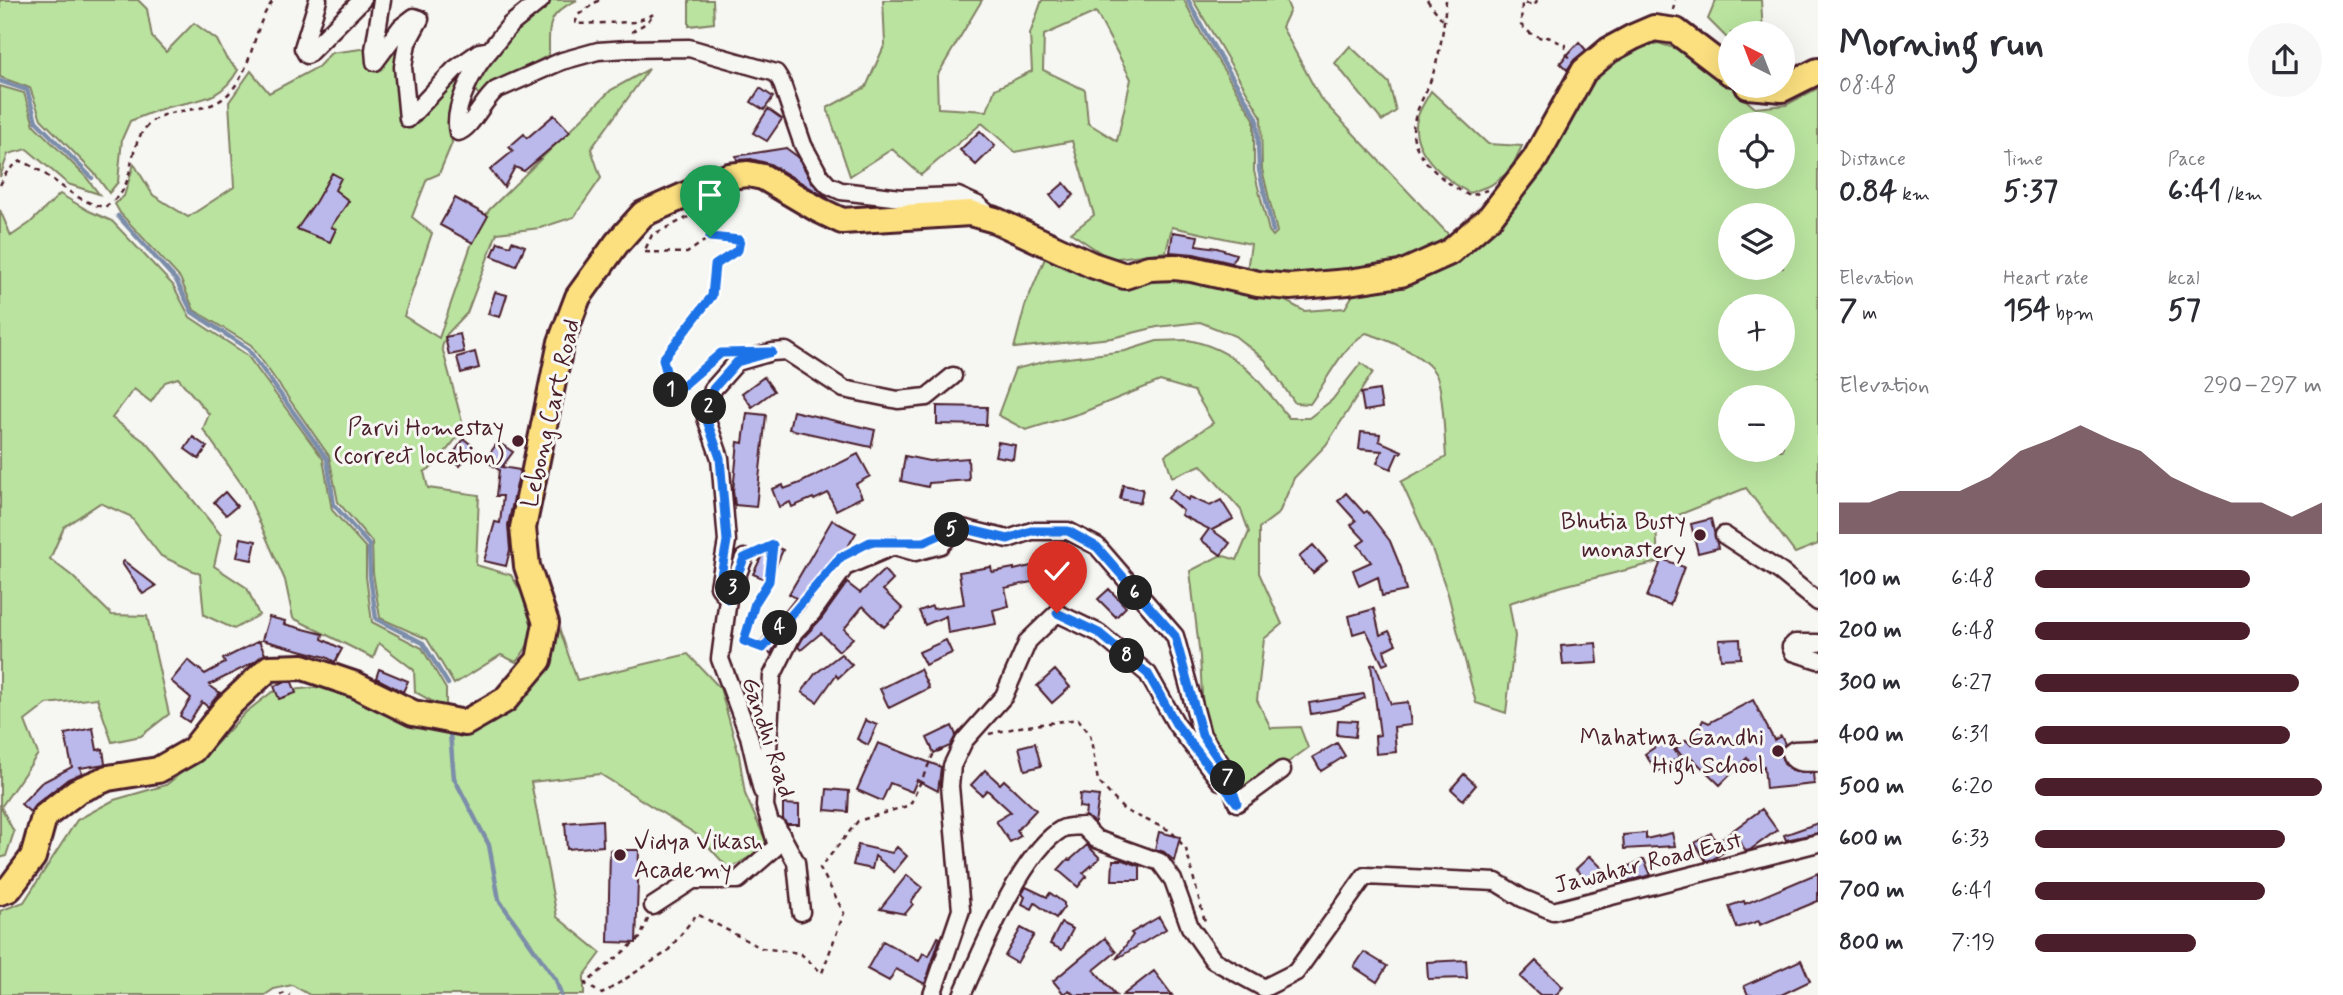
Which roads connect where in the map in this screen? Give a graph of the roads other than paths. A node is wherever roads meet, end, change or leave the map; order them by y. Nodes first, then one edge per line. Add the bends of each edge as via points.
1 (318, 0) edge
2 (362, 0) edge
3 (382, 0) edge
4 (541, 0) edge
5 (489, 50) junction
6 (1718, 63) edge
7 (1818, 71) edge
8 (1796, 82) edge
9 (995, 220) junction
10 (953, 376) dead end
11 (1724, 535) dead end
12 (744, 558) road end
13 (728, 599) junction
14 (1818, 602) edge
15 (1818, 643) edge
16 (1818, 660) edge
17 (1818, 749) edge
18 (1818, 763) edge
19 (1282, 770) dead end
20 (1237, 803) junction
21 (765, 806) junction
22 (1818, 843) edge
23 (0, 892) edge
24 (653, 906) road end
25 (801, 912) dead end
26 (933, 995) edge
27 (962, 995) edge

1 - 2 street via 303,48 307,55
3 - 5 street via 375,62 401,27 414,17 420,19 407,43 403,67 408,119 455,69
4 - 5 street
5 - 9 street via 467,86 457,132 465,129 496,90 562,61 598,51 689,48 776,73 811,162 828,185 849,193 901,198 958,196
6 - 9 highway, Lebong Cart Road via 1676,31 1654,28 1609,50 1584,71 1535,159 1491,216 1450,252 1401,274 1290,287 1192,268 1149,268 1125,276
7 - 8 highway
9 - 23 highway, Lebong Cart Road via 970,213 842,221 763,177 748,174 729,176 643,214 578,297 561,342 523,528 527,566 547,623 539,660 505,699 464,723 413,713 356,685 303,667 269,668 227,707 193,750 158,770 108,778 77,791 44,817 33,857 9,889
10 - 13 street, Gandhi Road via 927,397 898,400 844,389 786,351 737,362 713,389 706,418 720,458 727,541 719,587
11 - 14 street via 1782,572
12 - 13 street
13 - 21 street, Gandhi Road via 720,659 748,736
15 - 16 street via 1791,647 1793,652
17 - 18 street via 1790,753 1798,763
19 - 20 street
20 - 21 street via 1226,771 1202,735 1175,636 1097,547 1068,531 1031,531 1008,539 958,527 941,545 915,552 894,546 845,566 794,632 772,676
20 - 26 street via 1176,724 1148,674 1099,633 1057,613 1028,641 1003,696 964,741 951,766 961,910
21 - 24 street via 776,846 738,880 693,880
21 - 25 street, Gandhi Road via 796,862
22 - 27 street, Jawahar Road East via 1553,911 1496,882 1365,876 1296,972 1264,988 1213,960 1191,927 1173,880 1160,862 1096,839 1083,826 1063,828 1038,851 1000,909

